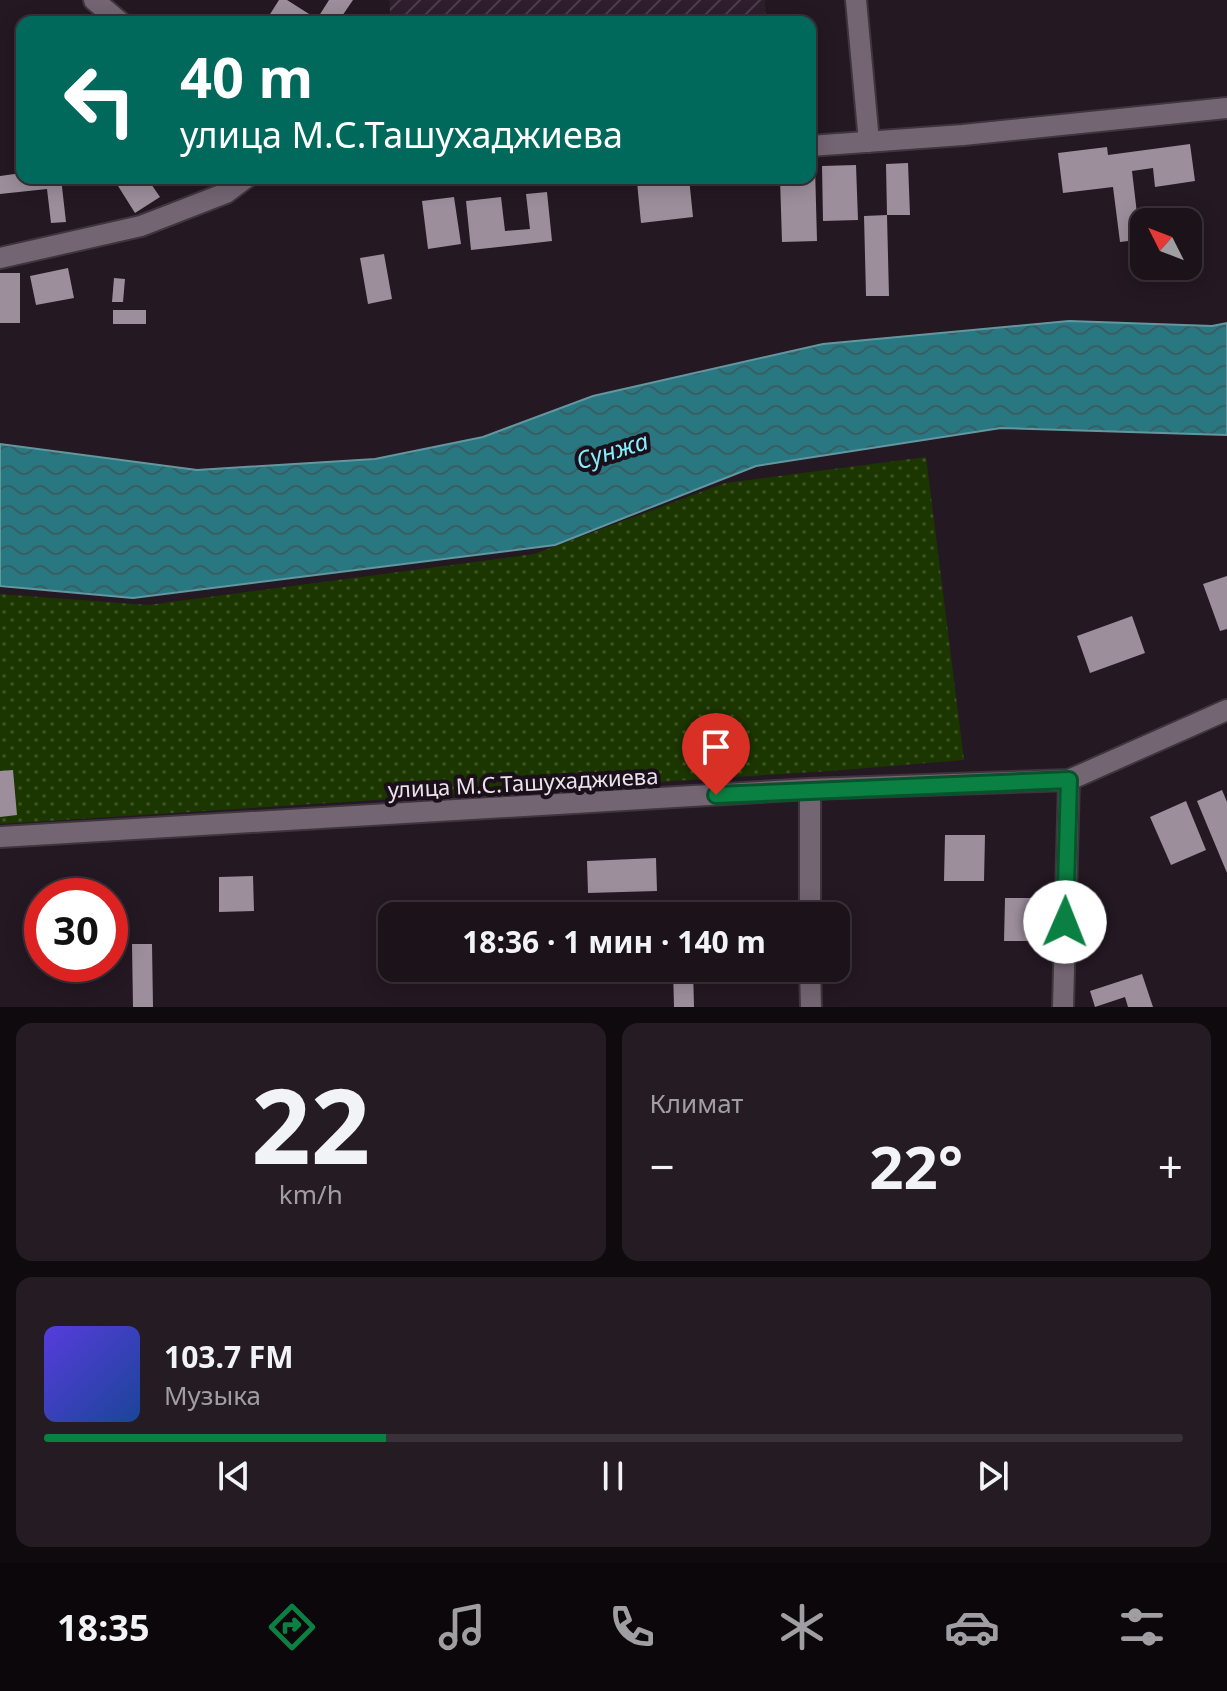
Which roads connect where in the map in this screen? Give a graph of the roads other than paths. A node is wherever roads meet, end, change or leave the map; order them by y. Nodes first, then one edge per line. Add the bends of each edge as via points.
1 (94, 0) edge
2 (856, 0) edge
3 (113, 16) edge
4 (1227, 108) edge
5 (869, 142) junction
6 (816, 146) edge
7 (238, 184) edge
8 (0, 258) edge
9 (1227, 710) edge
10 (1069, 780) junction
11 (810, 789) junction
12 (0, 837) edge
13 (810, 902) edge
14 (810, 982) edge
15 (811, 1007) edge
16 (1063, 1007) edge

1 - 3 street
2 - 5 street
4 - 5 street
5 - 6 street
7 - 8 street via 141,226
9 - 10 street, улица М.С.Ташухаджиева
10 - 11 street, улица М.С.Ташухаджиева
10 - 16 street
11 - 12 street, улица М.С.Ташухаджиева
11 - 13 street
14 - 15 street

